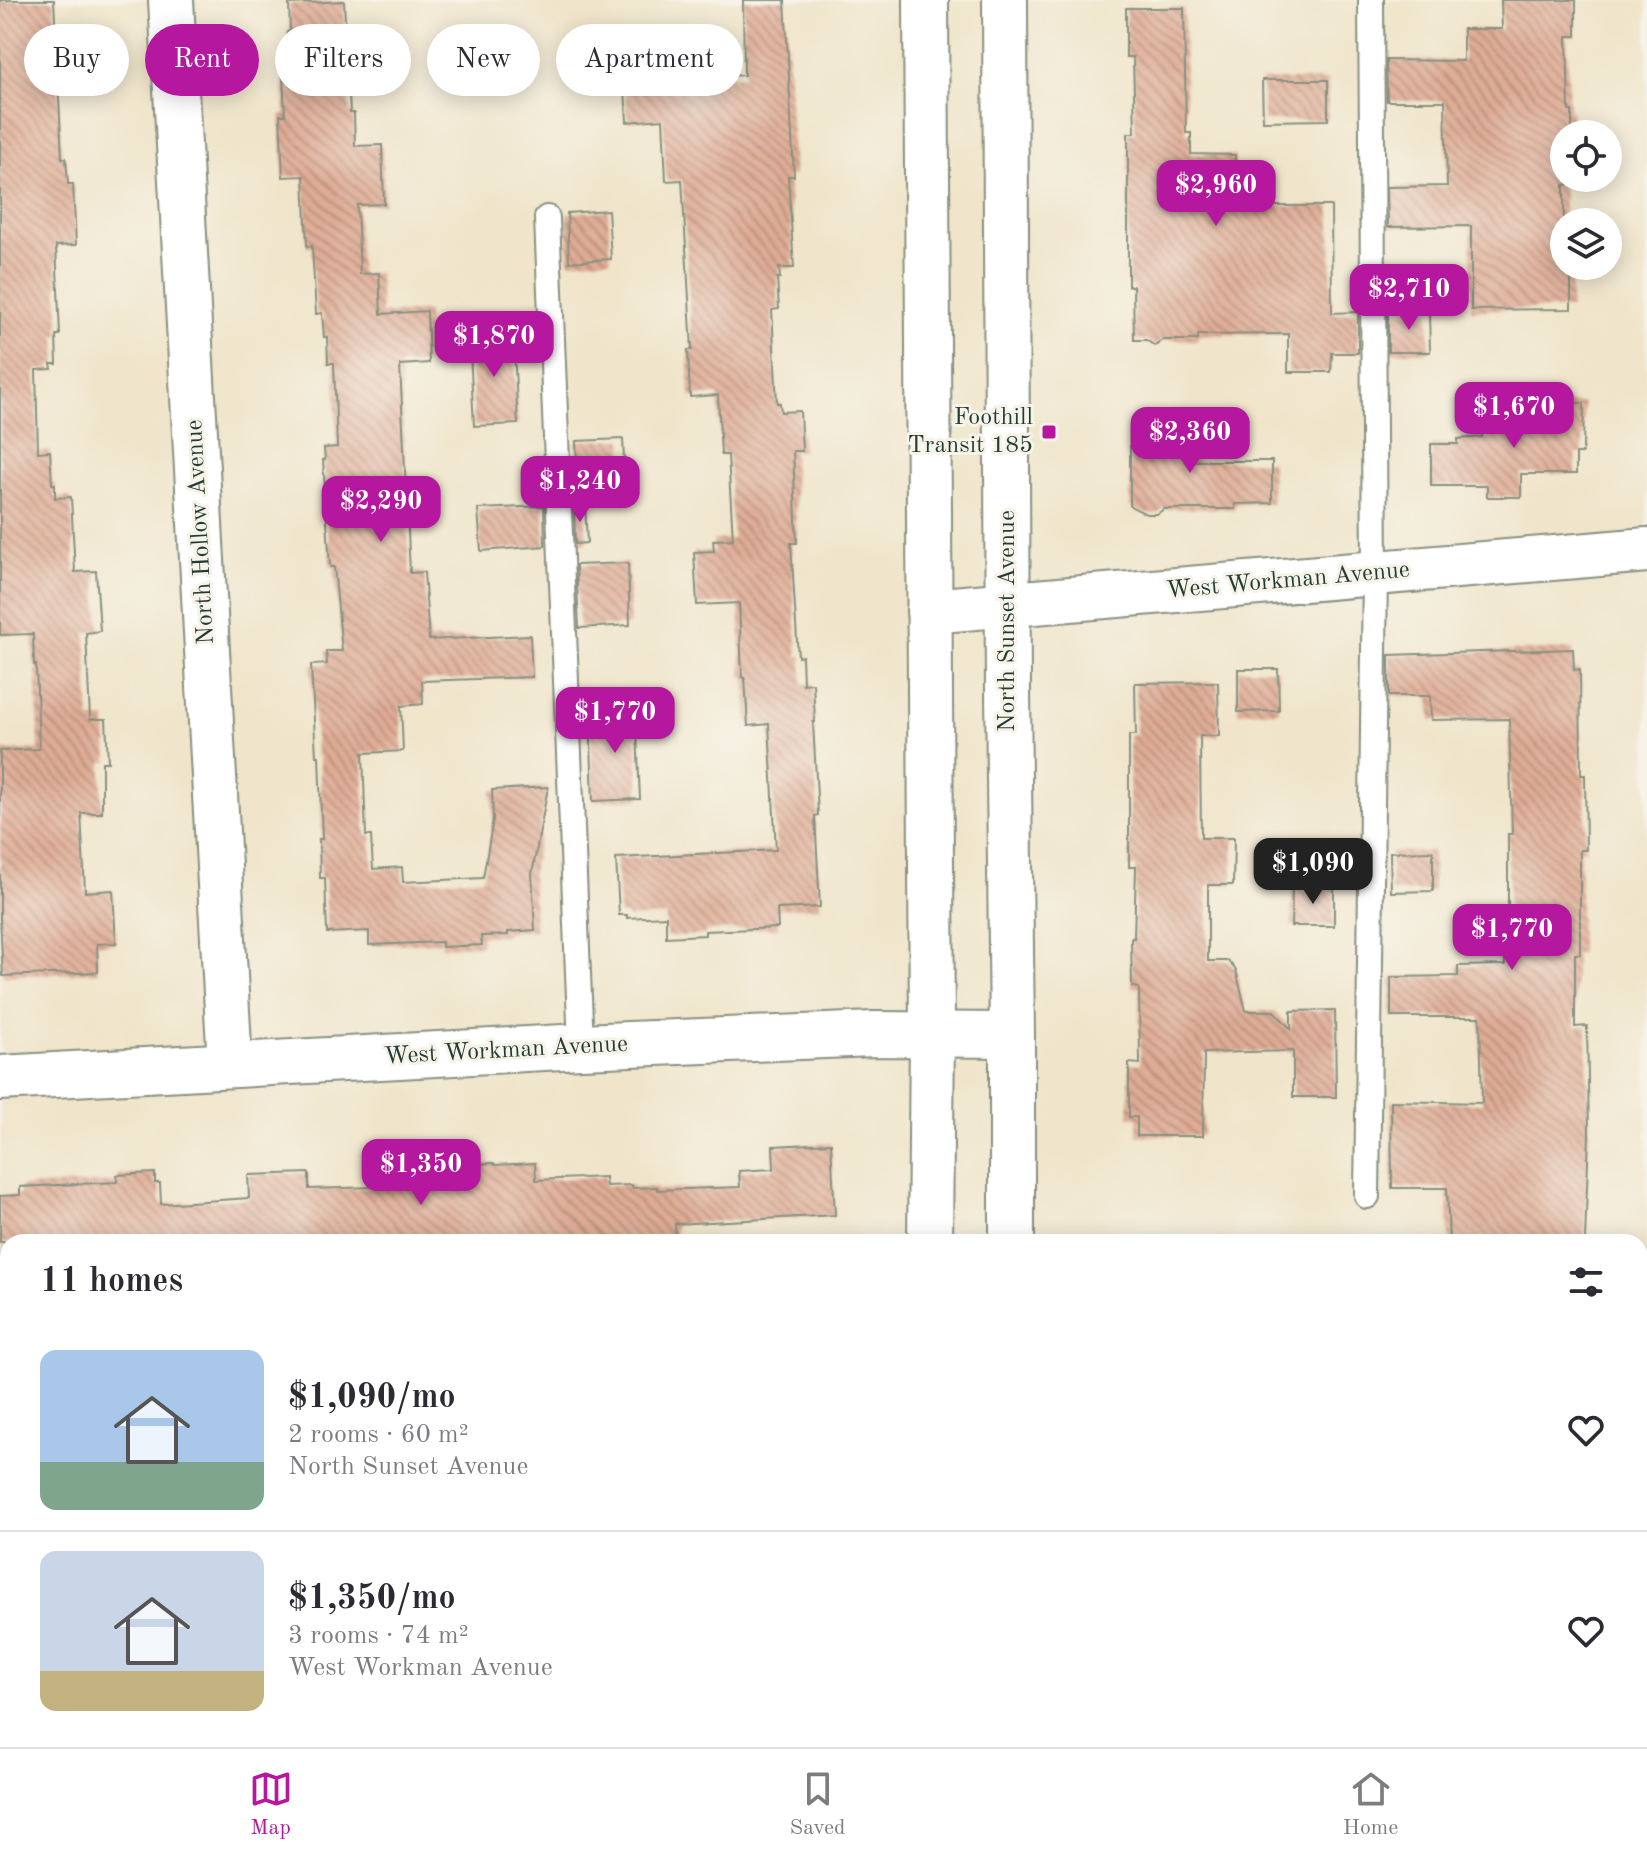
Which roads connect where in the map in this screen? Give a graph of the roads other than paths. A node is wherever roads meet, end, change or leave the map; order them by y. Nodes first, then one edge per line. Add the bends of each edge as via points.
1 (171, 0) edge
2 (926, 0) edge
3 (1005, 0) edge
4 (1371, 0) edge
5 (547, 218) dead end
6 (1647, 550) edge
7 (1375, 573) junction
8 (1008, 605) junction
9 (929, 611) junction
10 (932, 1033) junction
11 (1012, 1035) junction
12 (581, 1046) junction
13 (230, 1065) junction
14 (0, 1078) edge
15 (1367, 1196) dead end
16 (930, 1234) edge
17 (1012, 1234) edge

1 - 13 street, North Hollow Avenue
2 - 9 street
3 - 8 street, North Sunset Avenue
4 - 7 lane
5 - 12 lane
6 - 7 street, West Workman Avenue
7 - 8 street, West Workman Avenue
7 - 15 lane
8 - 9 street, West Workman Avenue
8 - 11 street, North Sunset Avenue
9 - 10 street
10 - 11 street, West Workman Avenue
10 - 12 street, West Workman Avenue
10 - 16 street
11 - 17 street, North Sunset Avenue
12 - 13 street, West Workman Avenue
13 - 14 street, West Workman Avenue

